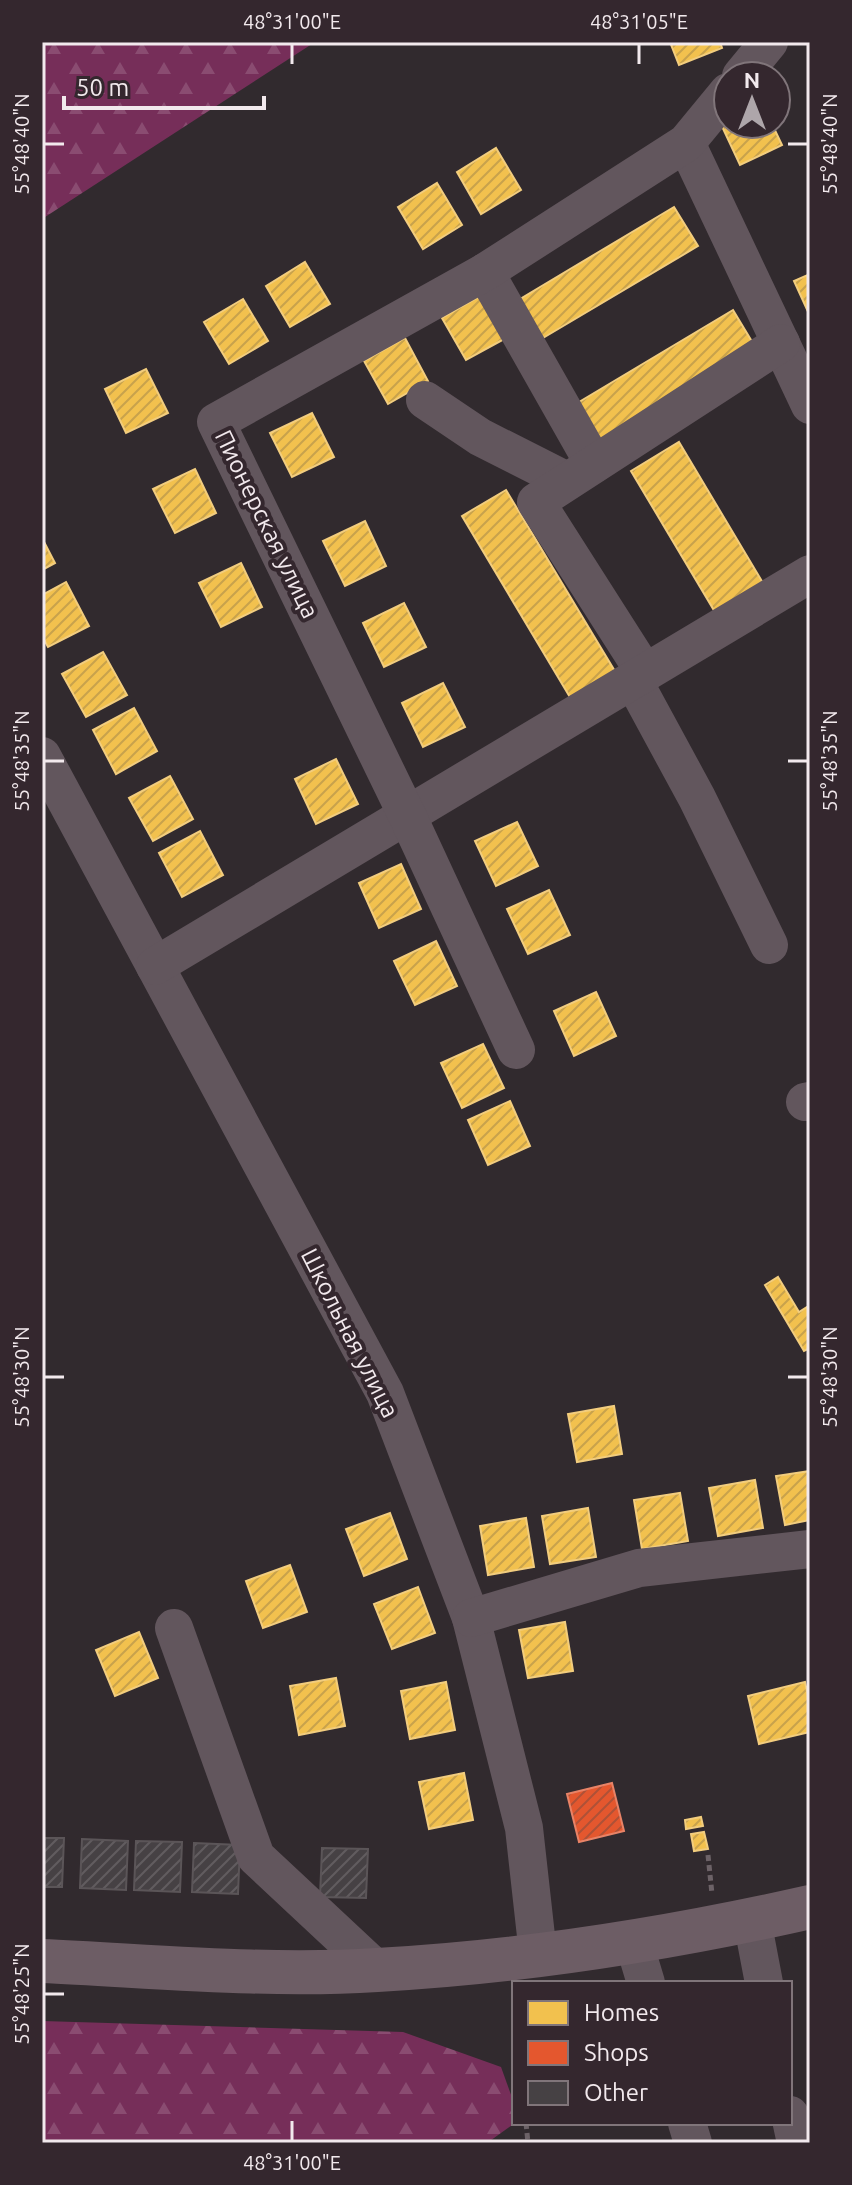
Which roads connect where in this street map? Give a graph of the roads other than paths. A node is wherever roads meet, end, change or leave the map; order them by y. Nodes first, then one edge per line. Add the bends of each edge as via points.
1 (769, 42) edge
2 (754, 60) edge
3 (712, 111) edge
4 (686, 143) junction
5 (485, 272) junction
6 (781, 343) junction
7 (425, 400) dead end
8 (810, 405) edge
9 (581, 473) junction
10 (810, 574) edge
11 (639, 676) junction
12 (42, 756) edge
13 (407, 815) junction
14 (769, 945) dead end
15 (155, 966) junction
16 (516, 1050) dead end
17 (810, 1549) edge
18 (471, 1618) junction
19 (174, 1628) dead end
20 (810, 1907) edge
21 (752, 1920) junction
22 (538, 1954) junction
23 (42, 1961) edge
24 (640, 1963) edge
25 (377, 1970) junction
26 (764, 1981) edge

1 - 2 street
3 - 4 street, Пионерская улица
4 - 5 street, Пионерская улица
4 - 6 street
5 - 9 street
5 - 13 street, Пионерская улица via 216,422
6 - 8 street
6 - 9 street
7 - 9 street via 480,437
9 - 11 street via 536,502
10 - 11 street
11 - 13 street
11 - 14 street
12 - 15 street, Школьная улица
13 - 15 street
13 - 16 street, Пионерская улица
15 - 18 street, Школьная улица via 385,1393
17 - 18 street via 639,1568
18 - 22 street, Школьная улица via 524,1828
19 - 25 street via 256,1857
20 - 21 main road
21 - 24 main road
21 - 26 street
22 - 24 main road
22 - 25 main road
23 - 25 main road via 293,1972

